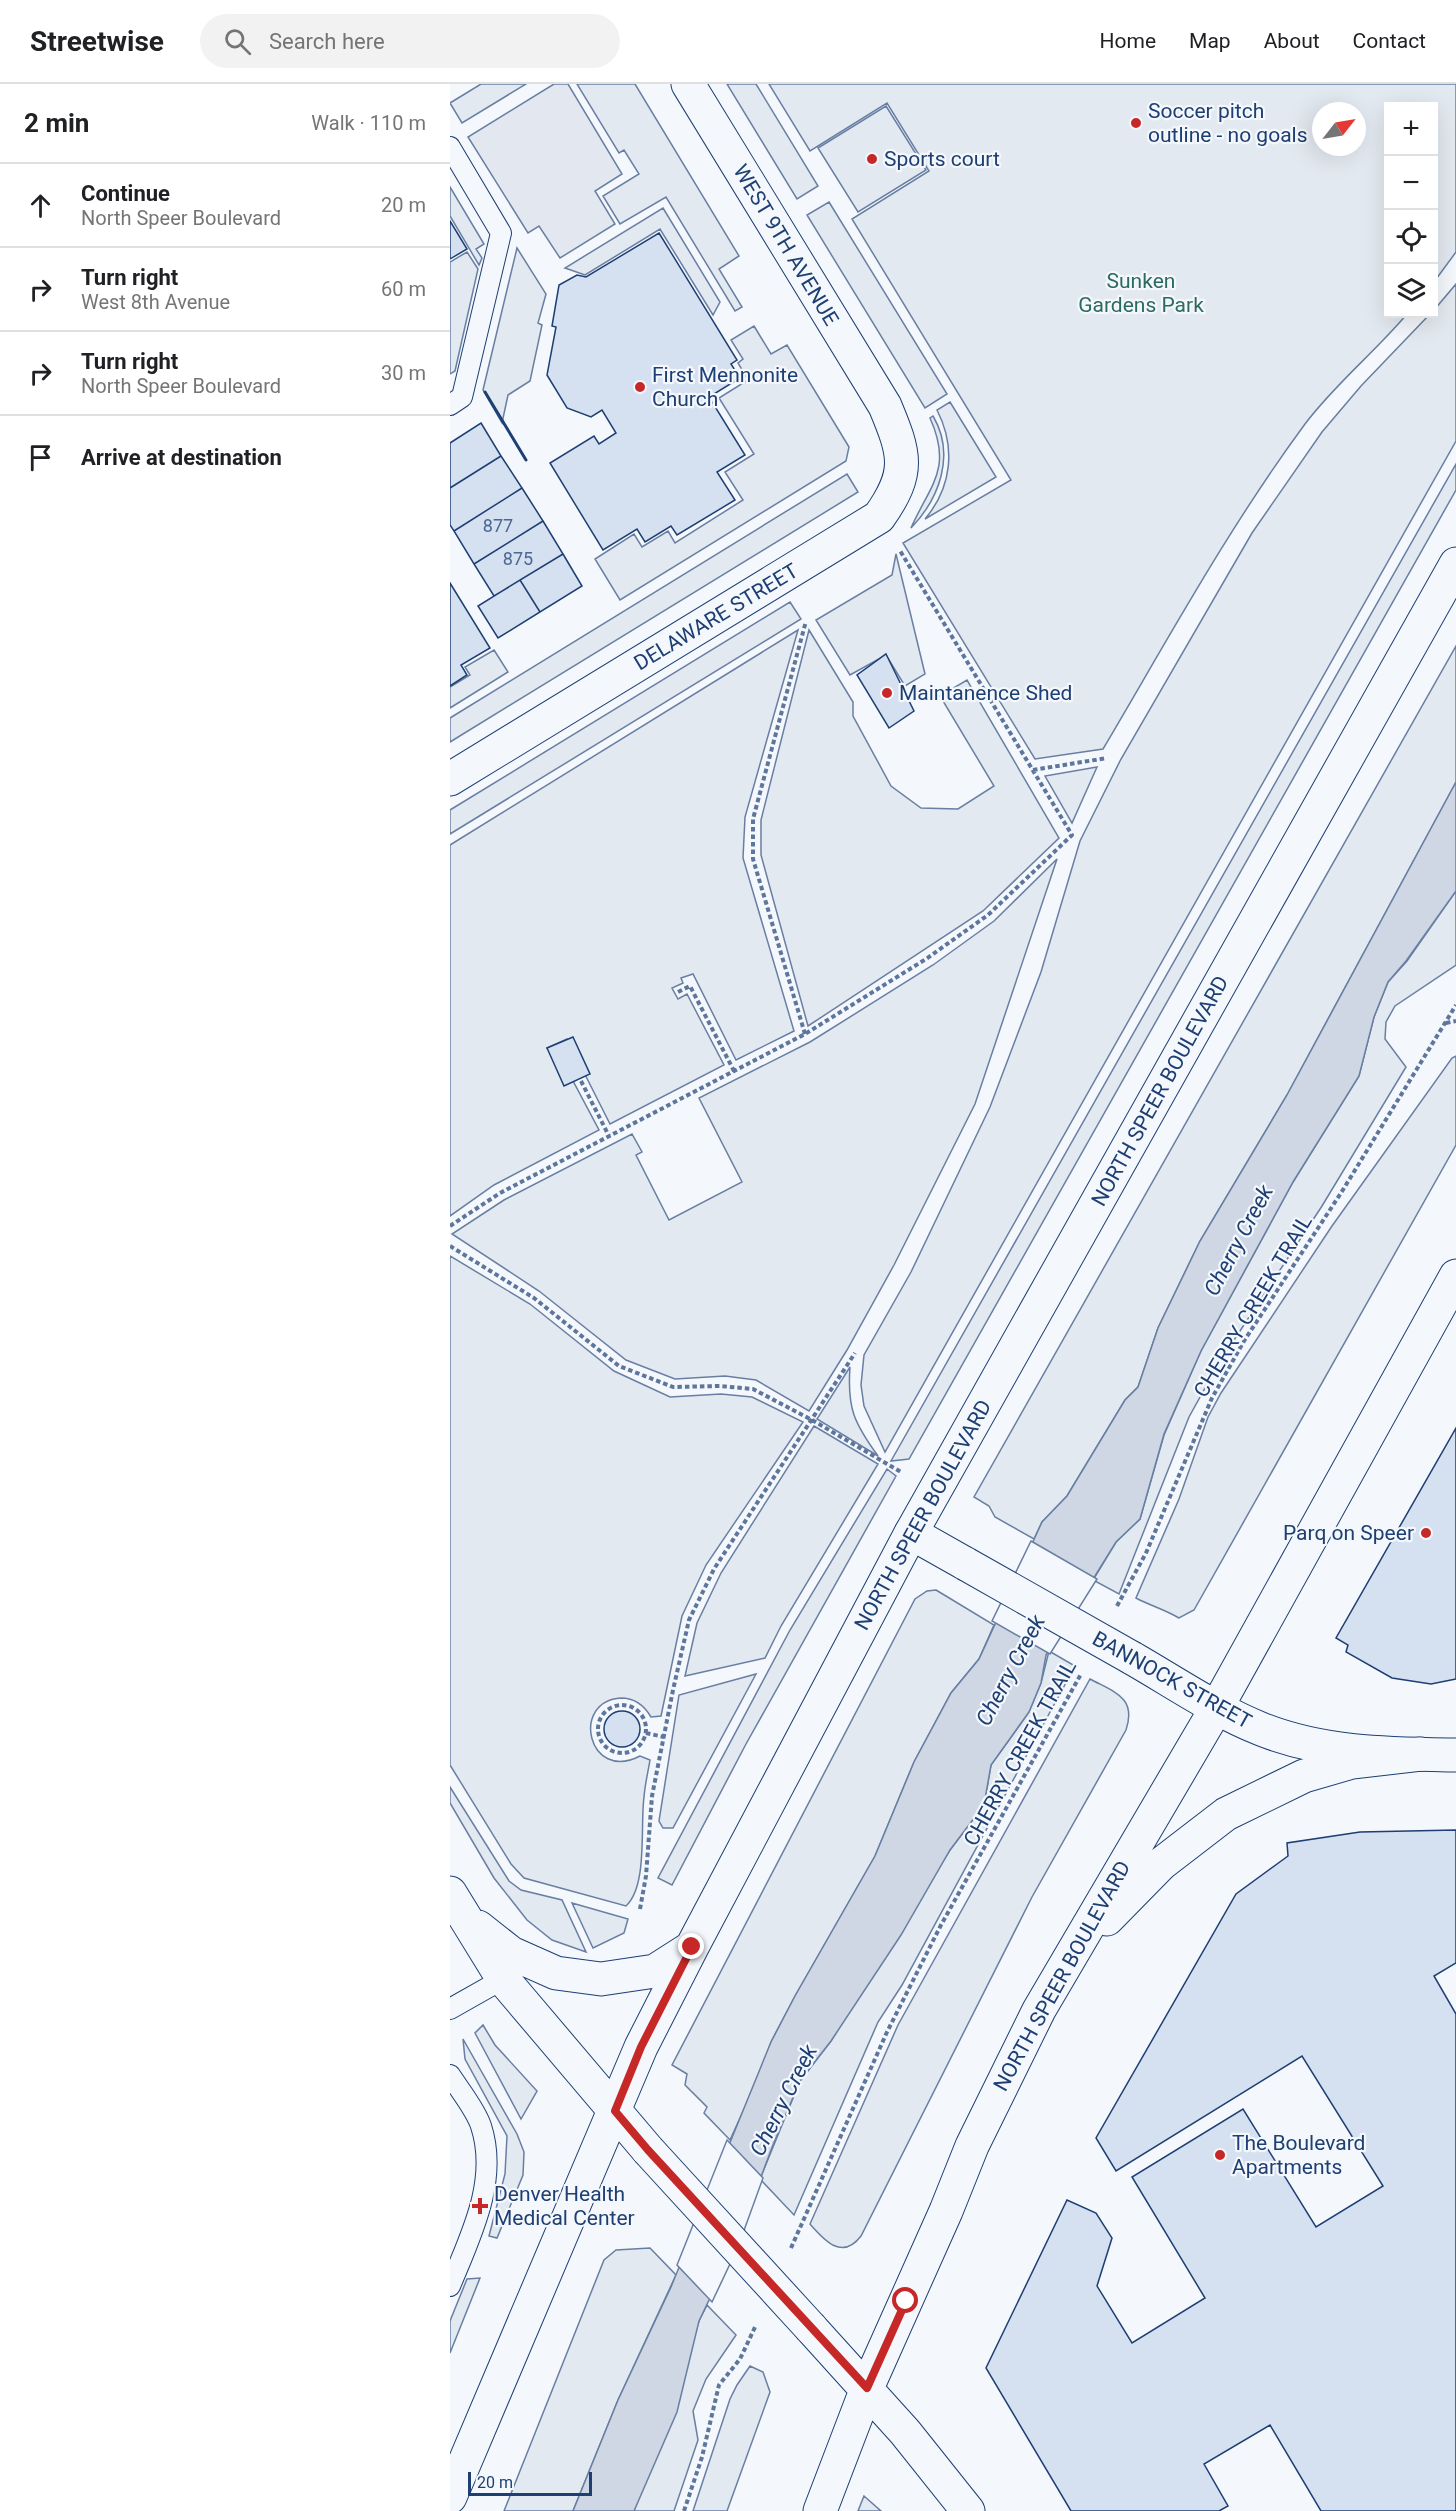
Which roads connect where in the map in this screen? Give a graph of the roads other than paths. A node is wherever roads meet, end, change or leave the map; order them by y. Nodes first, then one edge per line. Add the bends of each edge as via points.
1 (688, 84) edge
2 (450, 147) edge
3 (450, 405) edge
4 (885, 406) joint
5 (1456, 564) edge
6 (450, 779) edge
7 (1456, 1276) edge
8 (911, 1533) junction
9 (1218, 1707) junction
10 (1421, 1754) junction
11 (1456, 1755) edge
12 (456, 1904) edge
13 (692, 1947) junction
14 (1072, 1954) junction
15 (503, 1979) junction
16 (450, 2009) edge
17 (450, 2075) edge
18 (615, 2111) junction
19 (450, 2286) edge
20 (867, 2388) junction
21 (450, 2497) edge
22 (820, 2511) edge
23 (968, 2511) edge

1 - 4 main road, WEST 9TH AVENUE
2 - 3 lane via 501,233 462,397
4 - 6 main road, DELAWARE STREET via 903,460 900,480 879,517
5 - 8 main road, NORTH SPEER BOULEVARD
7 - 9 main road, NORTH SPEER BOULEVARD
8 - 9 main road, BANNOCK STREET, bridge
8 - 13 main road, NORTH SPEER BOULEVARD
9 - 10 main road, BANNOCK STREET via 1261,1729 1334,1749
9 - 14 main road, NORTH SPEER BOULEVARD
10 - 11 main road, BANNOCK STREET
10 - 14 main road via 1352,1762 1304,1776 1226,1814 1161,1864
12 - 13 main road via 512,1953 556,1973 601,1979 655,1971
12 - 15 main road
13 - 18 main road, NORTH SPEER BOULEVARD via 641,2047
14 - 20 main road, NORTH SPEER BOULEVARD via 1034,2019 976,2137
15 - 16 lane
15 - 18 main road
17 - 19 lane via 481,2125 487,2163 480,2211
18 - 20 main road, bridge
18 - 21 main road, NORTH SPEER BOULEVARD
20 - 22 main road, NORTH SPEER BOULEVARD
20 - 23 main road

